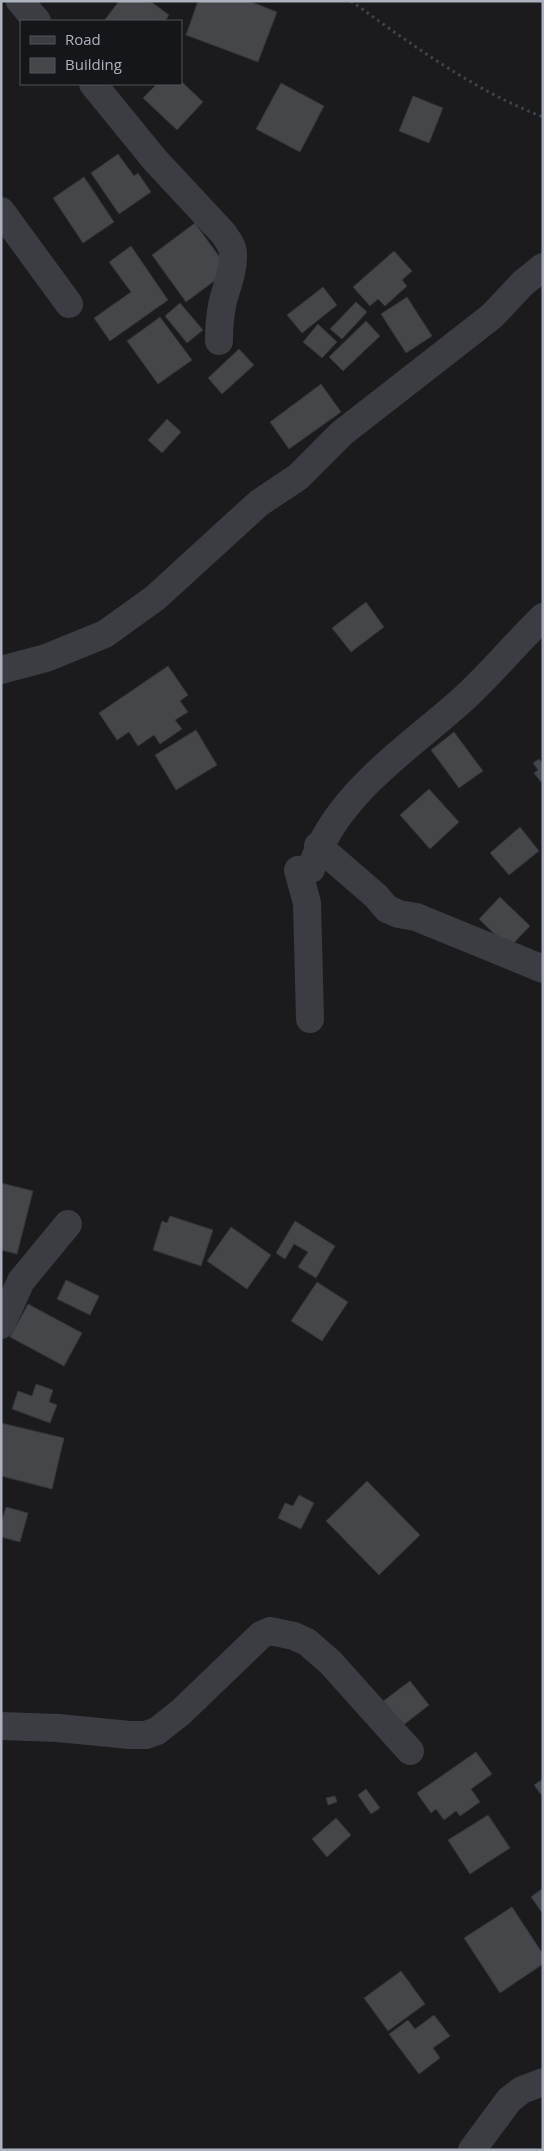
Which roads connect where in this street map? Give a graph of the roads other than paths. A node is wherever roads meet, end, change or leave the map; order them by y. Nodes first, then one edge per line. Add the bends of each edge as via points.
1 (20, 1) edge
2 (36, 20) edge
3 (94, 85) edge
4 (1, 211) edge
5 (543, 267) edge
6 (69, 304) dead end
7 (219, 340) dead end
8 (543, 617) edge
9 (1, 670) edge
10 (318, 846) junction
11 (543, 969) edge
12 (310, 1019) dead end
13 (68, 1224) dead end
14 (1, 1325) edge
15 (1, 1726) edge
16 (410, 1751) dead end
17 (543, 2082) edge
18 (472, 2150) edge

1 - 2 street
3 - 7 street via 231,245 233,264 222,303
4 - 6 street
5 - 9 street via 492,316 342,433 298,477 259,503 155,598 105,634 46,658
8 - 10 street via 462,700 354,796
10 - 11 street via 387,909 416,917
10 - 12 street via 311,869 298,870 307,903
13 - 14 street via 21,1281
15 - 16 street via 146,1735 157,1731 181,1712 261,1635 270,1631 307,1642 330,1662
17 - 18 street via 522,2090 509,2100

